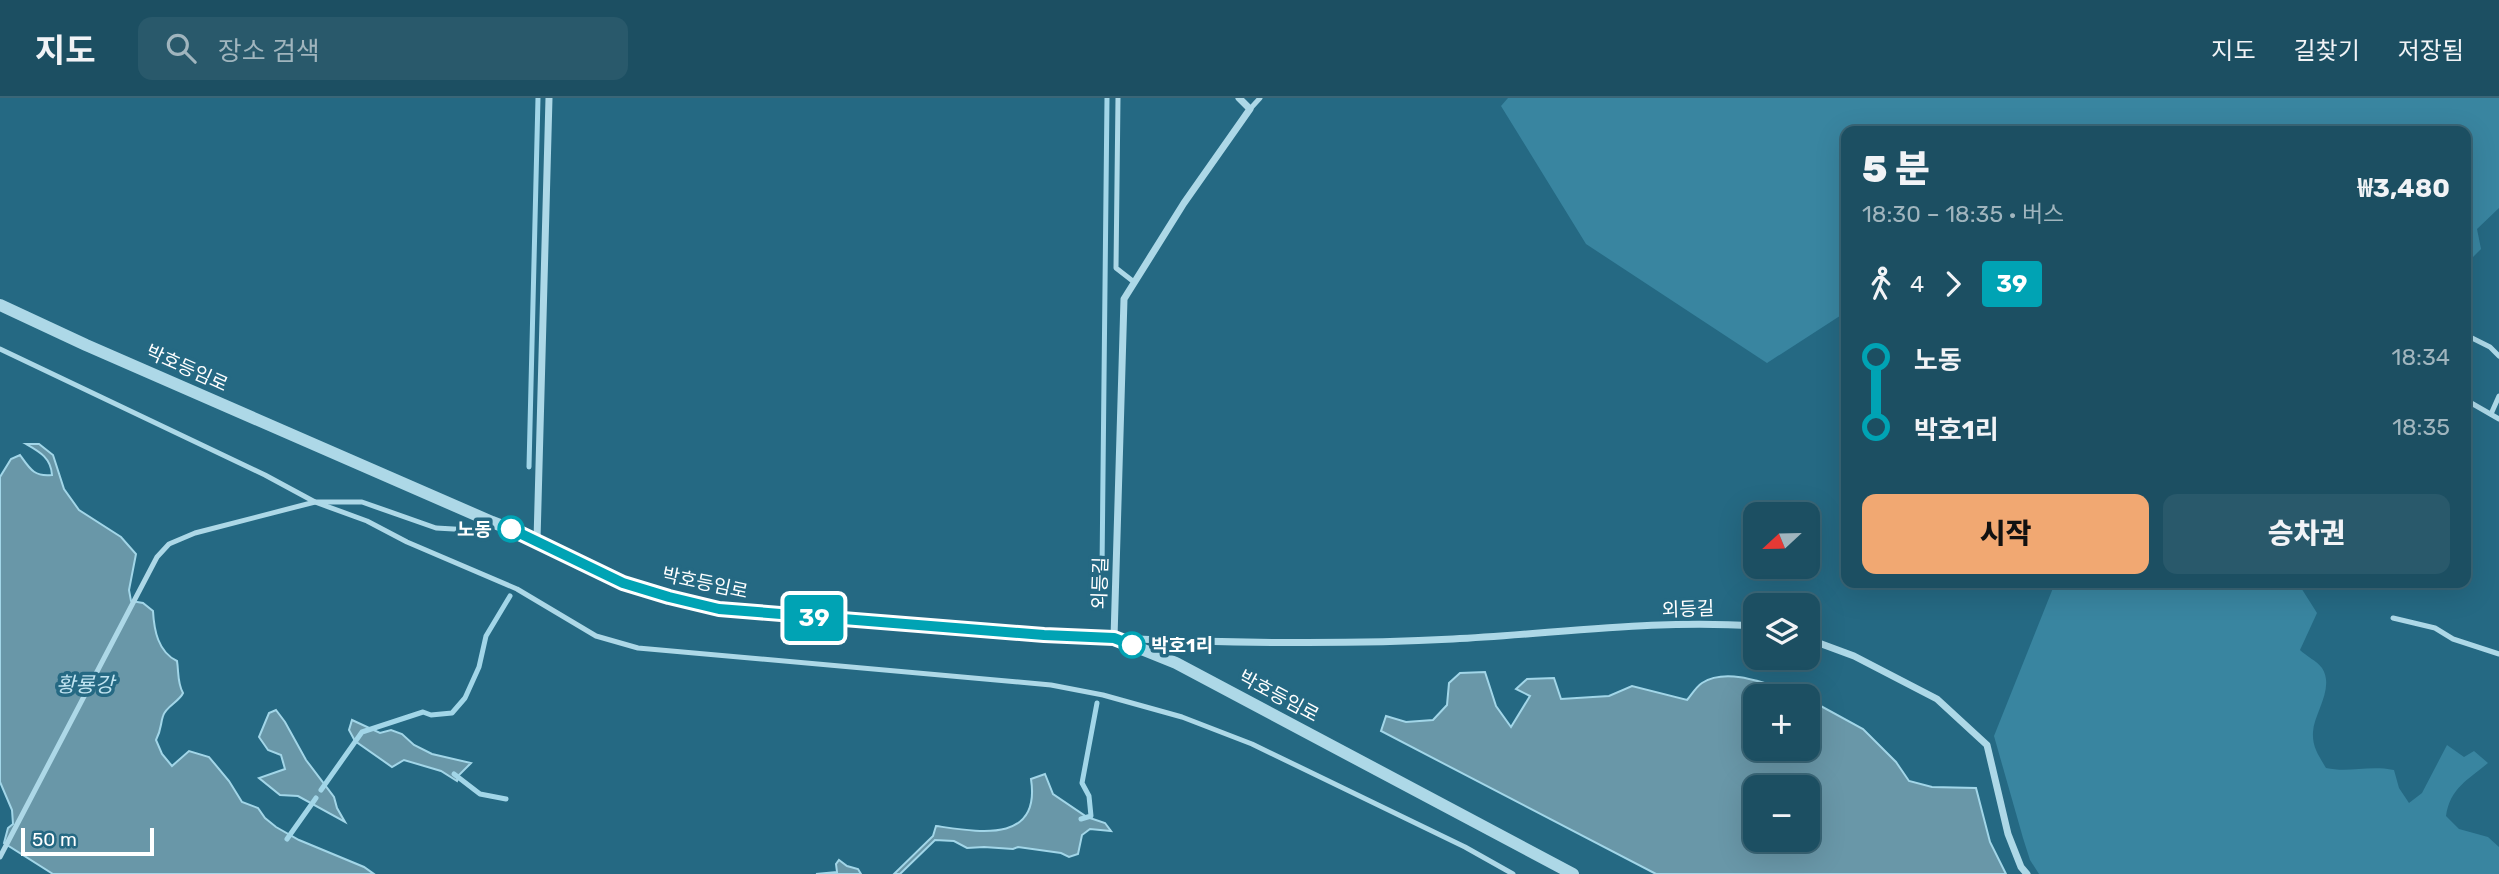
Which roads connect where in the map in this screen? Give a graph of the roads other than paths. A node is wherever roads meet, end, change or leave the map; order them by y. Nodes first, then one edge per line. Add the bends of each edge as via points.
1 (549, 98) edge
2 (1118, 98) edge
3 (1239, 98) edge
4 (1260, 98) edge
5 (1250, 109) junction
6 (1133, 282) junction
7 (0, 305) edge
8 (2471, 338) edge
9 (0, 349) edge
10 (2499, 356) edge
11 (2499, 396) edge
12 (2471, 403) edge
13 (2491, 414) junction
14 (2499, 419) edge
15 (315, 502) junction
16 (492, 522) junction
17 (537, 540) junction
18 (2393, 618) dead end
19 (1743, 625) edge
20 (1114, 638) junction
21 (1820, 643) edge
22 (2499, 654) edge
23 (0, 857) edge
24 (1513, 874) edge
25 (1573, 874) edge
26 (2027, 874) edge

1 - 17 street
2 - 6 lane via 1116,268
3 - 5 street
4 - 5 lane
5 - 6 street, 외등길
6 - 20 street, 외등길 via 1124,299
7 - 16 street, 박호등임로
8 - 10 lane
9 - 15 lane
11 - 13 lane
12 - 13 lane
13 - 14 lane
15 - 16 lane via 362,502 436,528 471,530
15 - 23 lane via 195,533 169,544 157,557
15 - 24 lane via 517,589 596,636 638,648 1051,685 1182,717 1252,744
16 - 17 street, 박호등임로
17 - 20 street, 박호등임로 via 623,583 719,609
18 - 22 lane via 2435,628
19 - 20 street, 외등길 via 1707,623 1451,639 1238,644
20 - 25 street, 박호등임로 via 1177,663
21 - 26 street via 1937,699 1987,745 2008,834

